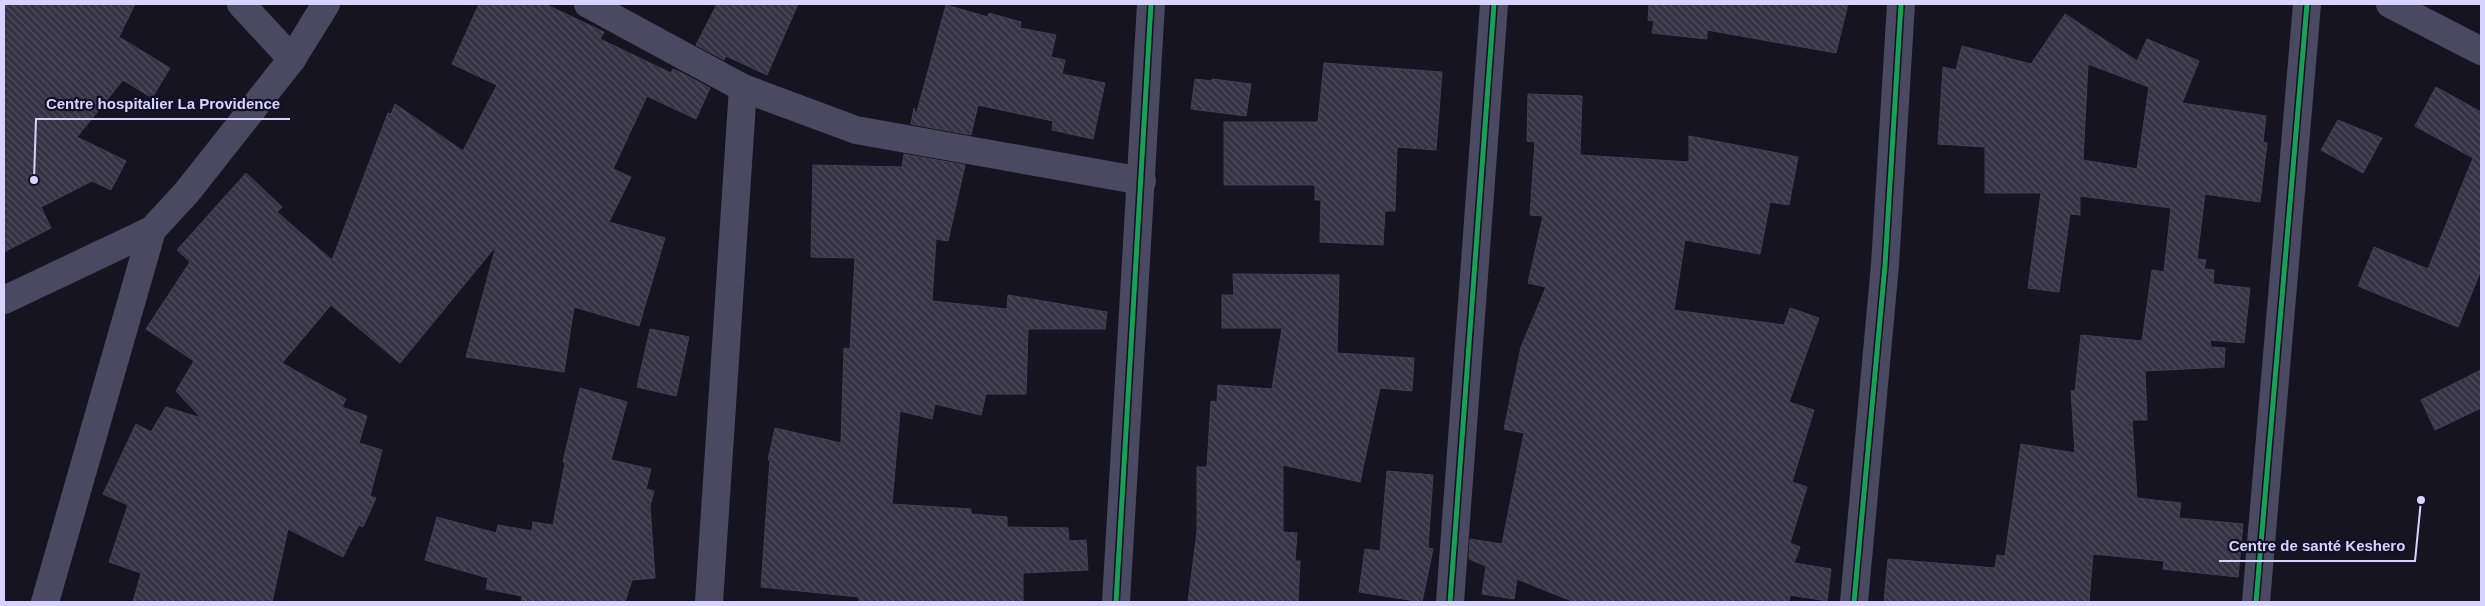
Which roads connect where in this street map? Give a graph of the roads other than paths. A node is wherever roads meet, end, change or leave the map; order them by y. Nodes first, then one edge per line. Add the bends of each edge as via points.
1 (241, 4) edge
2 (326, 4) edge
3 (588, 4) edge
4 (1152, 4) edge
5 (1494, 4) edge
6 (1901, 4) edge
7 (2307, 4) edge
8 (2390, 4) edge
9 (2481, 52) edge
10 (292, 59) junction
11 (743, 88) junction
12 (1142, 180) junction
13 (152, 230) junction
14 (4, 300) edge
15 (45, 602) edge
16 (708, 602) edge
17 (1116, 602) edge
18 (1450, 602) edge
19 (1854, 602) edge
20 (2256, 602) edge

1 - 10 street
2 - 10 street
3 - 11 street
4 - 12 street
5 - 18 street
6 - 19 street via 1885,265
7 - 20 street
8 - 9 street
10 - 13 street via 187,192
11 - 12 street via 856,130
11 - 16 street
12 - 17 street
13 - 14 street
13 - 15 street

